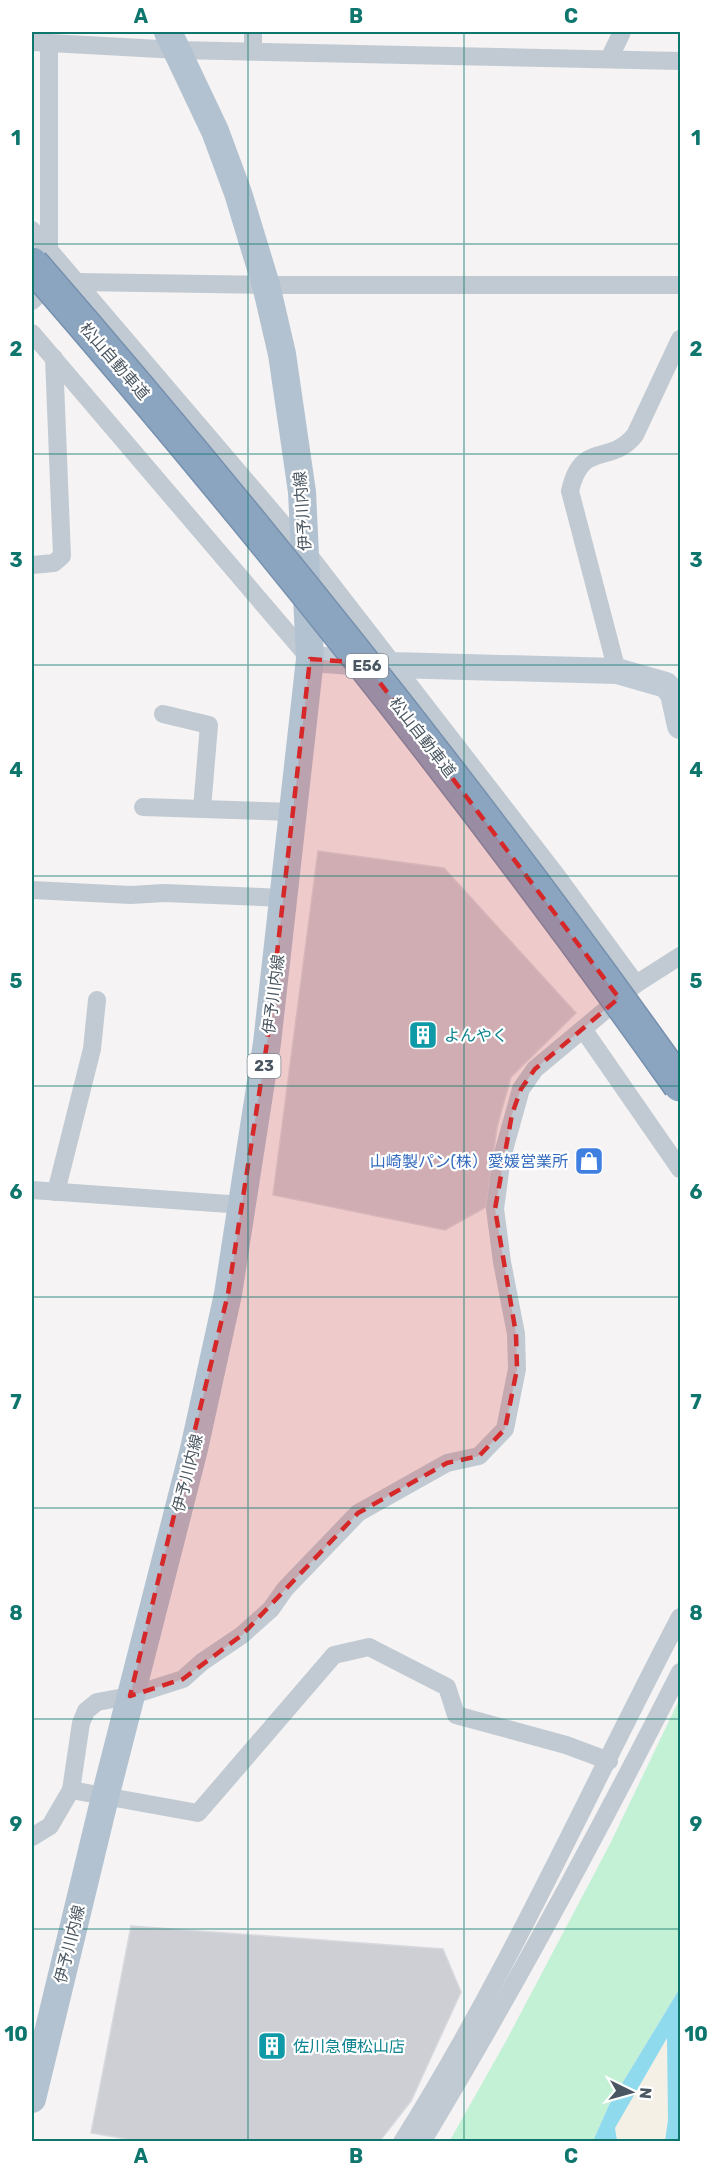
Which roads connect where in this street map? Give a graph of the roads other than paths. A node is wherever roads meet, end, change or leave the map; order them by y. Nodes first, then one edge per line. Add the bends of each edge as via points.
1 (253, 32) edge
2 (622, 32) edge
3 (173, 40) edge
4 (40, 43) edge
5 (253, 51) junction
6 (609, 59) junction
7 (681, 61) edge
8 (32, 230) edge
9 (40, 258) edge
10 (70, 275) junction
11 (266, 285) junction
12 (681, 285) edge
13 (32, 301) edge
14 (32, 333) edge
15 (681, 339) edge
16 (54, 358) junction
17 (305, 550) junction
18 (32, 565) edge
19 (310, 659) junction
20 (393, 665) junction
21 (617, 670) junction
22 (163, 714) dead end
23 (681, 726) edge
24 (143, 807) dead end
25 (202, 809) junction
26 (294, 812) junction
27 (32, 890) edge
28 (285, 898) junction
29 (681, 957) edge
30 (636, 984) junction
31 (97, 1000) dead end
32 (583, 1029) junction
33 (681, 1085) edge
34 (680, 1166) edge
35 (32, 1190) edge
36 (56, 1192) junction
37 (243, 1205) junction
38 (681, 1617) edge
39 (681, 1672) edge
40 (130, 1696) junction
41 (609, 1761) junction
42 (71, 1790) junction
43 (105, 1797) junction
44 (32, 1837) edge
45 (32, 2099) edge
46 (402, 2142) edge
47 (423, 2142) edge

1 - 5 street
2 - 6 street
3 - 4 street
3 - 5 street
3 - 11 main road, 伊予川内線 / 23 via 216,131
4 - 9 street
5 - 6 street
6 - 7 street
8 - 9 street
9 - 10 street
9 - 33 highway, 松山自動車道 / E56, bridge via 401,708
10 - 11 street
10 - 13 street
10 - 17 street
11 - 12 street
11 - 17 main road, 伊予川内線 / 23 via 293,420
14 - 16 street
15 - 21 street via 635,435 626,446 591,456 579,465 570,491
16 - 18 street via 62,556 54,563
16 - 19 street
17 - 19 main road, 伊予川内線 / 23
17 - 20 street
19 - 20 street
19 - 26 main road, 伊予川内線 / 23
20 - 21 street
20 - 30 street
21 - 23 street via 666,685 673,694
22 - 25 street via 209,725
24 - 25 street
25 - 26 street
26 - 28 main road, 伊予川内線 / 23
27 - 28 street
28 - 37 main road, 伊予川内線 / 23
29 - 30 street
30 - 32 street
31 - 36 street via 92,1049
32 - 34 street
32 - 40 street via 535,1069 521,1089 502,1156 495,1209 516,1334 517,1369 505,1429 479,1456 447,1463 358,1513 285,1589 271,1609 183,1679
35 - 36 street
36 - 37 street
37 - 40 main road, 伊予川内線 / 23 via 194,1449
38 - 41 street
39 - 47 street via 497,2017
40 - 42 street via 97,1702 86,1711
40 - 43 main road, 伊予川内線 / 23
41 - 43 street via 456,1715 447,1687 369,1647 334,1655 198,1813
41 - 46 street via 534,1908 435,2090
42 - 43 street
42 - 44 street via 50,1826
43 - 45 main road, 伊予川内線 / 23

